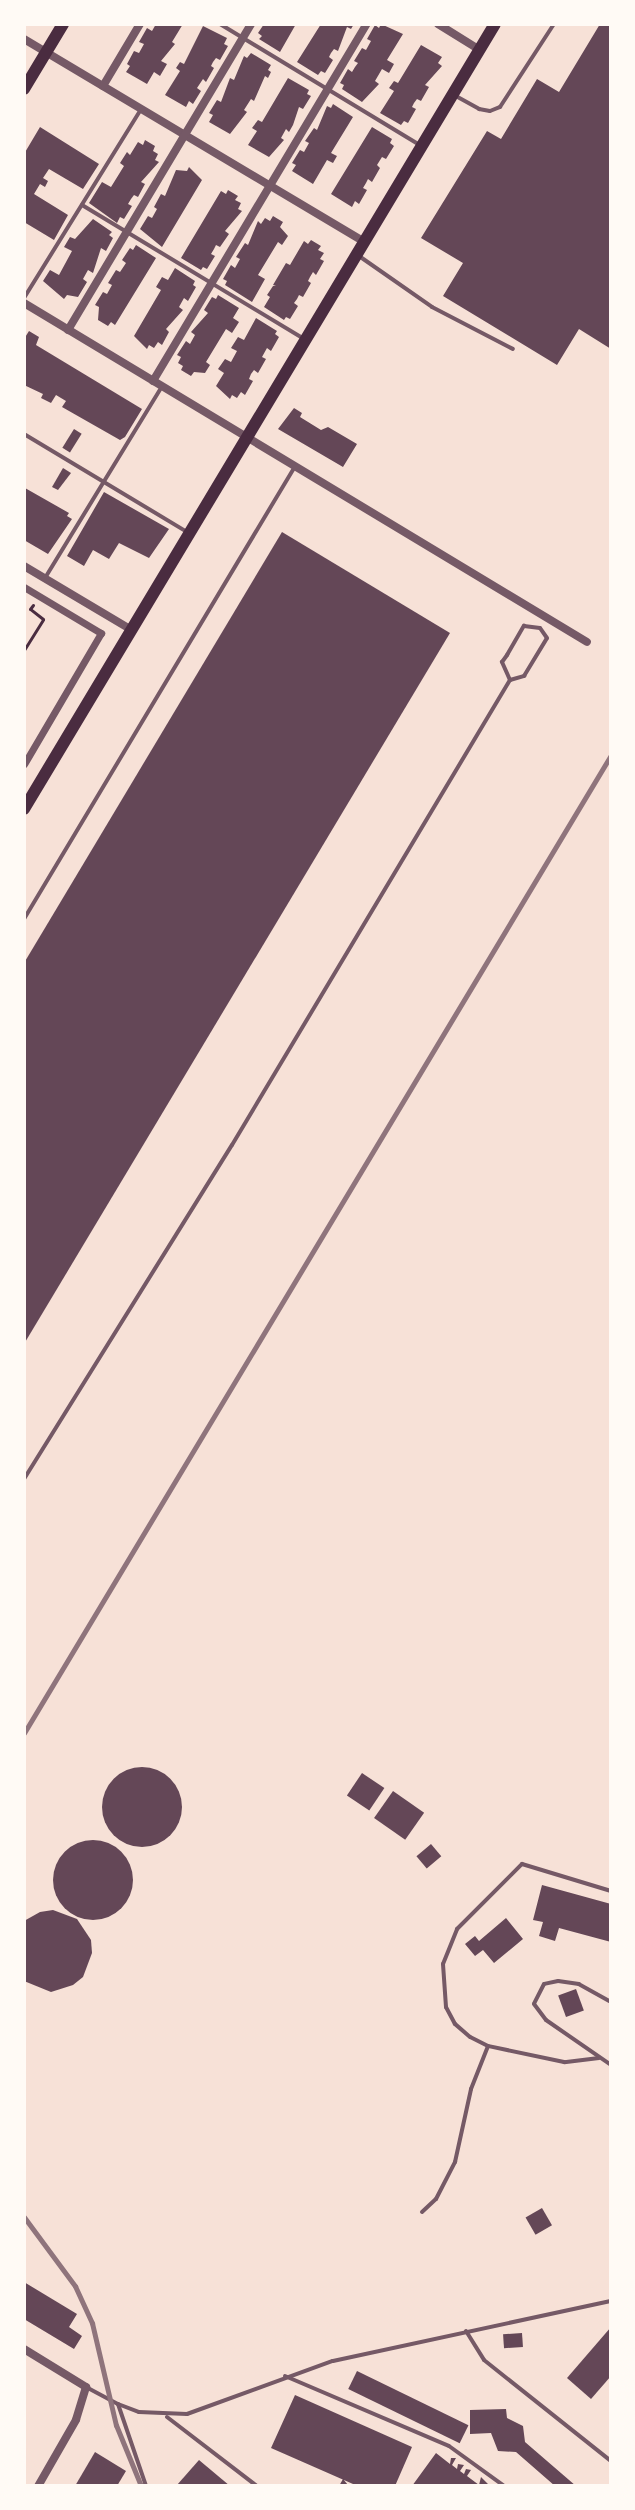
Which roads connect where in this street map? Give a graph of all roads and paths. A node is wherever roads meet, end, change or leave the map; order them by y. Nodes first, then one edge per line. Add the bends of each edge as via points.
1 (63, 24) edge
2 (140, 24) edge
3 (220, 24) edge
4 (251, 24) edge
5 (367, 24) edge
6 (438, 24) edge
7 (495, 24) edge
8 (554, 24) edge
9 (243, 38) junction
10 (24, 39) edge
11 (480, 50) junction
12 (46, 52) junction
13 (103, 86) junction
14 (24, 89) edge
15 (328, 89) junction
16 (453, 94) junction
17 (141, 109) junction
18 (185, 135) junction
19 (422, 146) junction
20 (270, 186) junction
21 (82, 205) junction
22 (127, 232) junction
23 (364, 242) junction
24 (357, 255) junction
25 (211, 284) junction
26 (24, 301) edge
27 (68, 330) junction
28 (306, 340) junction
29 (513, 349) dead end
30 (153, 381) junction
31 (162, 386) junction
32 (24, 434) edge
33 (247, 438) junction
34 (295, 466) junction
35 (104, 482) junction
36 (189, 533) junction
37 (24, 566) edge
38 (45, 578) junction
39 (24, 587) edge
40 (547, 617) junction
41 (43, 619) dead end
42 (540, 628) junction
43 (132, 630) junction
44 (587, 642) dead end
45 (24, 650) edge
46 (510, 680) junction
47 (24, 764) edge
48 (24, 809) edge
49 (24, 919) edge
50 (24, 1479) edge
51 (611, 1891) edge
52 (611, 2002) edge
53 (488, 2046) junction
54 (599, 2058) junction
55 (611, 2065) edge
56 (422, 2212) dead end
57 (611, 2301) edge
58 (466, 2331) junction
59 (24, 2349) edge
60 (285, 2376) junction
61 (86, 2387) junction
62 (118, 2404) junction
63 (166, 2416) junction
64 (611, 2461) edge
65 (38, 2486) edge
66 (146, 2486) edge
67 (257, 2486) edge
68 (504, 2486) edge

1 - 12 main road
2 - 13 street
3 - 9 lane
4 - 9 street
5 - 15 street
6 - 11 street
7 - 11 main road
8 - 16 lane via 500,107 479,109
9 - 15 lane
9 - 18 street
10 - 12 street
11 - 16 main road
12 - 13 street
12 - 14 main road
13 - 17 street
15 - 19 lane
15 - 20 street
16 - 19 main road
17 - 18 street
17 - 21 lane
18 - 20 street
18 - 22 street
19 - 23 main road
20 - 23 street
20 - 25 street
21 - 22 lane
21 - 26 lane
22 - 25 lane
22 - 27 street
23 - 24 main road
24 - 28 main road
24 - 29 lane via 432,307
25 - 28 lane
25 - 30 street
26 - 27 street
27 - 30 street
28 - 33 main road
30 - 31 street
31 - 33 street
31 - 35 lane
32 - 35 lane
33 - 34 street
33 - 36 main road
34 - 40 street
34 - 49 lane
35 - 36 lane
35 - 38 lane
36 - 43 main road
37 - 38 street
38 - 43 street
39 - 47 street via 101,633
40 - 42 lane
40 - 44 street
41 - 45 path
42 - 46 lane via 547,638 524,676
42 - 46 lane via 524,626 502,662
43 - 48 main road
46 - 50 lane via 232,1145
51 - 53 lane via 522,1864 457,1929 443,1964 446,2007 455,2024
52 - 54 lane via 579,1984 558,1981 544,1984 534,2004 546,2020
53 - 54 lane via 564,2062
53 - 56 lane via 471,2089 455,2162 436,2199
54 - 55 lane
57 - 58 lane
58 - 60 lane
58 - 64 lane via 484,2360
59 - 61 street
60 - 63 lane via 187,2414
60 - 68 lane via 449,2446
61 - 62 lane
61 - 65 street via 76,2420
62 - 63 lane
62 - 66 lane
63 - 67 lane

